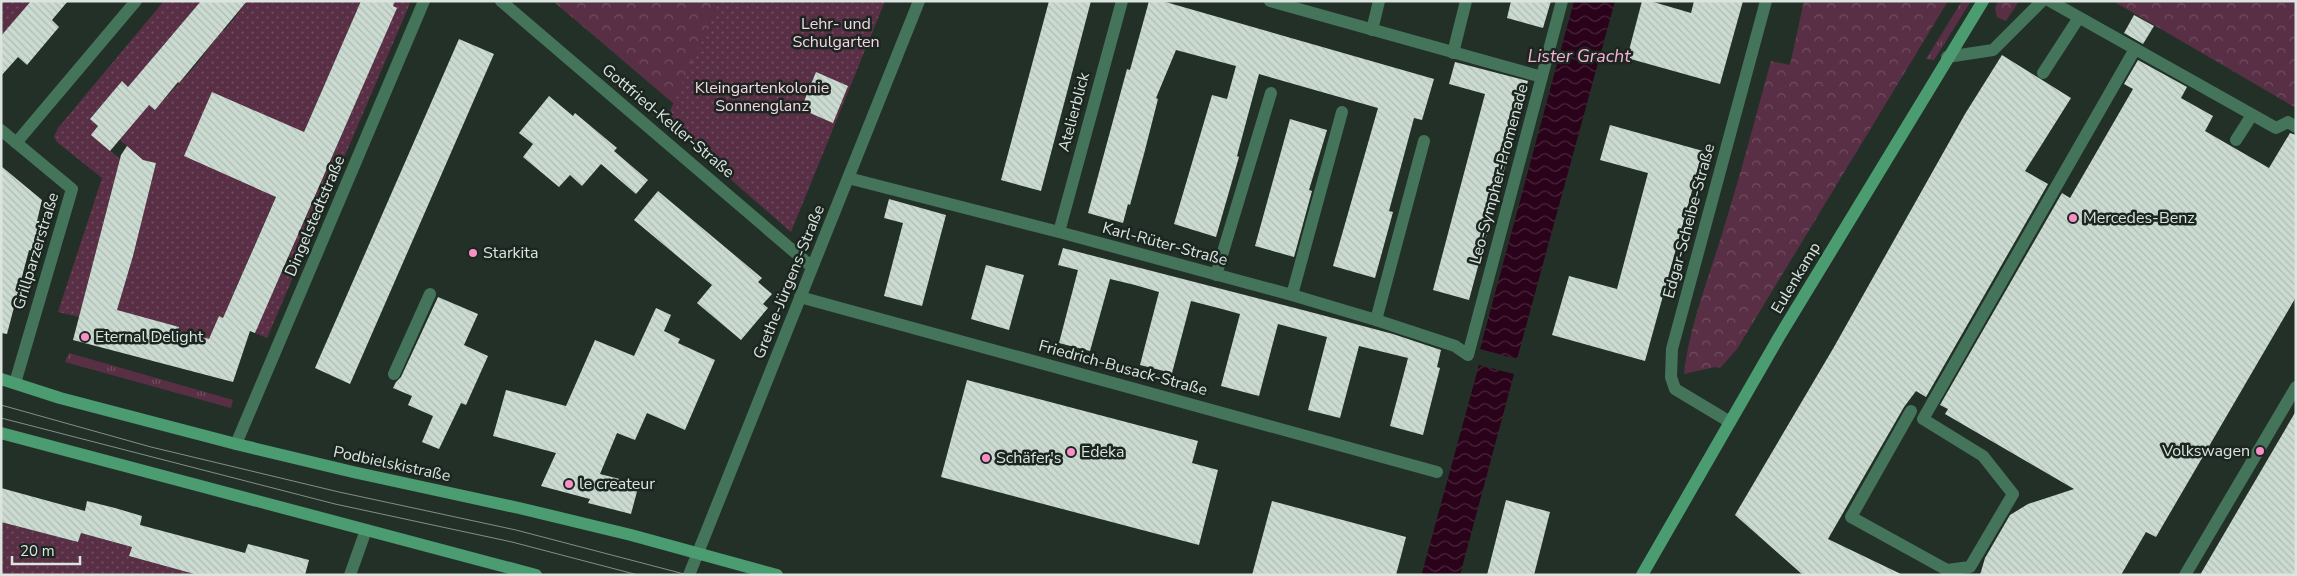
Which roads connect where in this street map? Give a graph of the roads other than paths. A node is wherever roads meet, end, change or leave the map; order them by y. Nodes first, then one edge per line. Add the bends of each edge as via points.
1 (136, 1) edge
2 (424, 1) edge
3 (501, 1) edge
4 (919, 1) edge
5 (1122, 1) edge
6 (1270, 1) edge
7 (1379, 1) edge
8 (1466, 1) edge
9 (1562, 1) edge
10 (1766, 1) edge
11 (1983, 1) edge
12 (2042, 1) edge
13 (2050, 1) edge
14 (1294, 5) edge
15 (2078, 18) junction
16 (1372, 30) junction
17 (2135, 49) junction
18 (1452, 53) junction
19 (1947, 57) junction
20 (2043, 72) dead end
21 (1542, 77) junction
22 (1271, 93) dead end
23 (1342, 112) dead end
24 (2252, 115) junction
25 (2296, 127) edge
26 (1, 130) edge
27 (2236, 140) dead end
28 (1424, 141) dead end
29 (16, 143) junction
30 (848, 178) junction
31 (1059, 232) junction
32 (812, 267) junction
33 (1216, 275) junction
34 (430, 294) dead end
35 (1292, 295) junction
36 (800, 297) junction
37 (1376, 320) junction
38 (1468, 355) joint
39 (394, 374) dead end
40 (1, 379) edge
41 (15, 382) junction
42 (2296, 387) edge
43 (1911, 411) dead end
44 (1730, 422) junction
45 (1, 433) edge
46 (236, 444) junction
47 (1437, 472) dead end
48 (366, 530) junction
49 (697, 553) junction
50 (350, 575) edge
51 (536, 575) edge
52 (689, 575) edge
53 (777, 575) edge
54 (1642, 575) edge
55 (2185, 575) edge

1 - 29 street
2 - 46 street, Dingelstedtstraße
3 - 32 street, Gottfried-Keller-Straße
4 - 30 street, Grethe-Jürgens-Straße
5 - 31 street, Atelierblick
6 - 14 street
7 - 16 street
8 - 18 street
9 - 21 street, Leo-Sympher-Promenade
10 - 44 street, Edgar-Scheibe-Straße via 1672,349 1671,377 1675,389
11 - 19 main road, Eulenkamp
12 - 19 street via 1993,50
13 - 15 street
14 - 16 street
15 - 17 street
15 - 20 street
16 - 18 street
17 - 24 street
17 - 43 street via 1924,419 1983,456 2013,494 1970,567 1947,570 1852,517
18 - 21 street
19 - 44 main road, Eulenkamp
21 - 38 street, Leo-Sympher-Promenade
22 - 33 street
23 - 35 street
24 - 25 street via 2276,128 2288,122
24 - 27 street
26 - 29 street, Grillparzerstraße
28 - 37 street
29 - 41 street, Grillparzerstraße via 72,189
30 - 31 street, Karl-Rüter-Straße
30 - 32 street, Grethe-Jürgens-Straße
31 - 33 street, Karl-Rüter-Straße
32 - 36 street, Grethe-Jürgens-Straße
33 - 35 street, Karl-Rüter-Straße
34 - 39 street
35 - 37 street, Karl-Rüter-Straße
36 - 47 street, Friedrich-Busack-Straße
36 - 49 street, Grethe-Jürgens-Straße
37 - 38 street, Karl-Rüter-Straße via 1455,346
40 - 41 main road, Podbielskistraße
41 - 46 main road, Podbielskistraße via 60,398
42 - 55 street
44 - 54 main road, Eulenkamp
45 - 48 main road
46 - 49 main road, Podbielskistraße via 519,508
48 - 50 street
48 - 51 main road
49 - 52 street, Grethe-Jürgens-Straße
49 - 53 main road, Podbielskistraße

